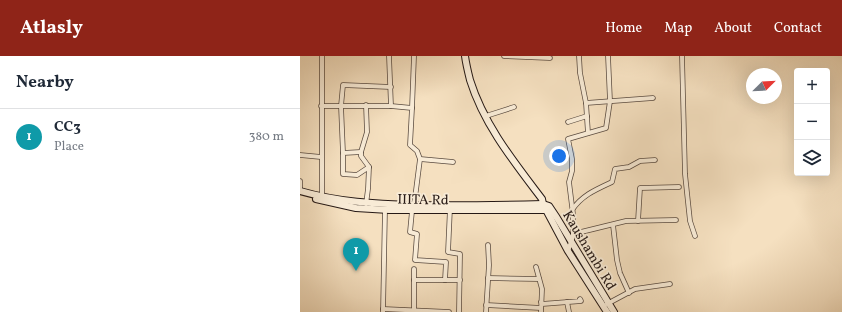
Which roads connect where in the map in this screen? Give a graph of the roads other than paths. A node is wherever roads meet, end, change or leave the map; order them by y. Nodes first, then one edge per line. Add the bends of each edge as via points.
1 (322, 56) edge
2 (389, 56) edge
3 (414, 56) edge
4 (465, 56) edge
5 (504, 56) edge
6 (579, 56) edge
7 (608, 56) edge
8 (682, 56) edge
9 (519, 57) edge
10 (550, 58) dead end
11 (390, 87) junction
12 (652, 98) dead end
13 (610, 101) junction
14 (586, 102) junction
15 (366, 105) junction
16 (321, 106) junction
17 (341, 106) junction
18 (391, 106) junction
19 (514, 106) dead end
20 (412, 108) junction
21 (486, 116) junction
22 (587, 116) junction
23 (568, 122) dead end
24 (588, 133) junction
25 (361, 152) junction
26 (343, 153) junction
27 (300, 155) edge
28 (321, 156) junction
29 (420, 159) junction
30 (655, 160) dead end
31 (453, 162) dead end
32 (369, 167) junction
33 (300, 181) edge
34 (679, 187) dead end
35 (300, 191) edge
36 (300, 195) edge
37 (322, 197) junction
38 (366, 204) junction
39 (543, 204) junction
40 (385, 207) junction
41 (413, 208) junction
42 (450, 208) junction
43 (547, 210) junction
44 (572, 210) junction
45 (676, 220) dead end
46 (638, 221) junction
47 (613, 225) junction
48 (573, 234) junction
49 (695, 236) dead end
50 (571, 242) junction
51 (488, 245) dead end
52 (568, 251) junction
53 (536, 267) dead end
54 (414, 269) dead end
55 (488, 278) junction
56 (539, 279) junction
57 (414, 280) junction
58 (445, 280) junction
59 (460, 280) junction
60 (670, 284) dead end
61 (629, 293) junction
62 (580, 299) dead end
63 (541, 301) junction
64 (567, 302) junction
65 (486, 305) junction
66 (606, 307) edge
67 (541, 310) edge
68 (383, 311) edge
69 (414, 311) edge
70 (449, 312) edge
71 (459, 312) edge
72 (486, 312) edge
73 (569, 312) edge
74 (614, 312) edge

1 - 16 street
2 - 11 street
3 - 20 street
4 - 21 main road via 470,80
5 - 9 street
6 - 14 street
7 - 13 street
8 - 49 street via 686,174 690,221
9 - 10 street
11 - 17 street via 343,85
11 - 18 street
12 - 13 street
13 - 14 street
13 - 24 street via 606,128
14 - 22 street
15 - 17 street
15 - 18 street
15 - 25 street via 367,132
16 - 17 street
16 - 28 street
17 - 26 street
18 - 20 street
19 - 21 street
20 - 29 street via 410,145 417,151
21 - 39 main road
22 - 23 street
22 - 24 street
24 - 44 street via 568,139 572,159
25 - 26 street
25 - 32 street
26 - 32 street via 343,174 357,175
27 - 28 street
28 - 37 street
29 - 31 street
29 - 41 street
30 - 44 street via 640,161 628,167 615,169 612,182 578,200
32 - 38 street
33 - 35 street
34 - 46 street via 640,188
35 - 37 main road, IIITA Rd
36 - 40 main road, IIITA Rd via 356,208
37 - 38 main road, IIITA Rd
38 - 40 main road, IIITA Rd
39 - 42 main road, IIITA Rd
39 - 43 main road
39 - 50 main road, Kaushambi Rd via 549,206
40 - 41 main road, IIITA Rd
40 - 68 street
41 - 42 main road, IIITA Rd
41 - 58 street via 410,232 417,234 415,260 446,262
42 - 43 main road, IIITA Rd
42 - 59 street via 448,252 460,254
43 - 52 main road
44 - 48 street
45 - 46 street
46 - 47 street
47 - 48 street
47 - 61 street via 616,260
48 - 50 street
50 - 52 street
50 - 66 main road, Kaushambi Rd
51 - 55 street
52 - 66 main road
53 - 56 street
54 - 57 street
55 - 56 street
55 - 65 street
56 - 63 street via 542,289
57 - 58 street
57 - 69 street
58 - 59 street
59 - 71 street
60 - 61 street via 635,289
61 - 66 street
62 - 64 street via 581,301
63 - 64 street via 542,304
63 - 67 street
64 - 73 street
65 - 67 street
65 - 72 street
66 - 74 main road, Kaushambi Rd
68 - 69 street
69 - 70 street

